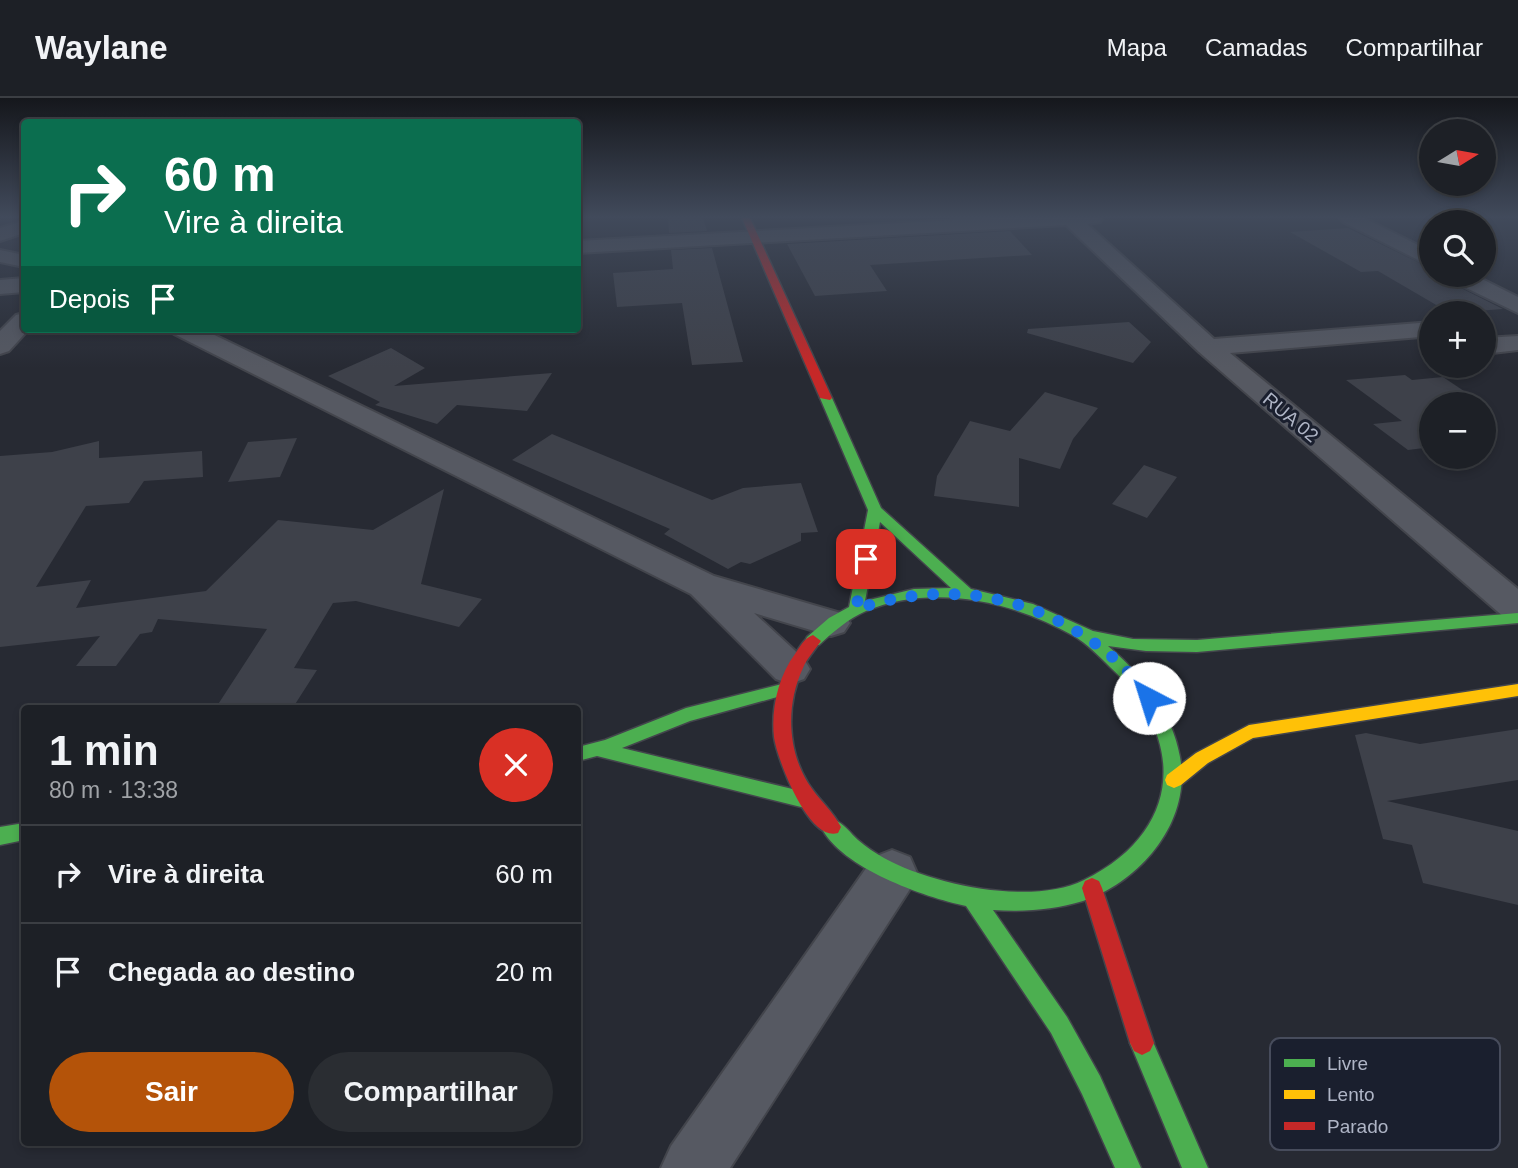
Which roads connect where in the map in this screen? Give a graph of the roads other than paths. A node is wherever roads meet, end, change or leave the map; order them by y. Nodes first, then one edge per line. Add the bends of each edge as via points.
1 (768, 268) edge
2 (1129, 268) edge
3 (1496, 275) edge
4 (21, 285) edge
5 (1518, 286) edge
6 (0, 287) edge
7 (1481, 287) edge
8 (1518, 306) edge
9 (1518, 322) edge
10 (21, 323) edge
11 (1496, 324) edge
12 (1419, 330) edge
13 (191, 333) edge
14 (1518, 343) edge
15 (1496, 345) edge
16 (0, 346) edge
17 (1208, 346) junction
18 (1419, 351) edge
19 (1231, 366) junction
20 (875, 510) junction
21 (701, 585) junction
22 (967, 593) junction
23 (1518, 609) edge
24 (844, 616) junction
25 (1518, 618) edge
26 (1082, 634) junction
27 (786, 679) junction
28 (1518, 690) edge
29 (601, 750) junction
30 (581, 753) edge
31 (1174, 780) junction
32 (805, 800) junction
33 (21, 832) edge
34 (0, 836) edge
35 (892, 873) junction
36 (1092, 888) junction
37 (974, 900) junction
38 (693, 1168) edge
39 (1128, 1168) edge
40 (1195, 1168) edge

1 - 20 main road
2 - 17 street, RUA 02
3 - 5 street
4 - 6 street
7 - 8 street
9 - 11 street
10 - 16 street
12 - 17 street
13 - 21 street
14 - 15 street
17 - 19 street, RUA 02
18 - 19 street
19 - 23 street, RUA 02
20 - 22 main road
20 - 24 main road
21 - 24 street
21 - 27 street
22 - 24 main road via 903,596
22 - 26 main road via 1026,607
24 - 27 main road
25 - 26 main road via 1197,646 1129,644
26 - 31 main road via 1119,663 1149,698 1168,738
27 - 29 main road
27 - 32 main road via 779,724 786,762
28 - 31 main road via 1249,732
29 - 30 main road
29 - 32 main road
31 - 36 main road via 1170,806 1143,853
32 - 35 main road via 842,840
33 - 34 main road
35 - 37 main road via 931,890
35 - 38 street
36 - 37 main road via 1036,902
36 - 40 main road via 1149,1065
37 - 39 main road via 1059,1025

